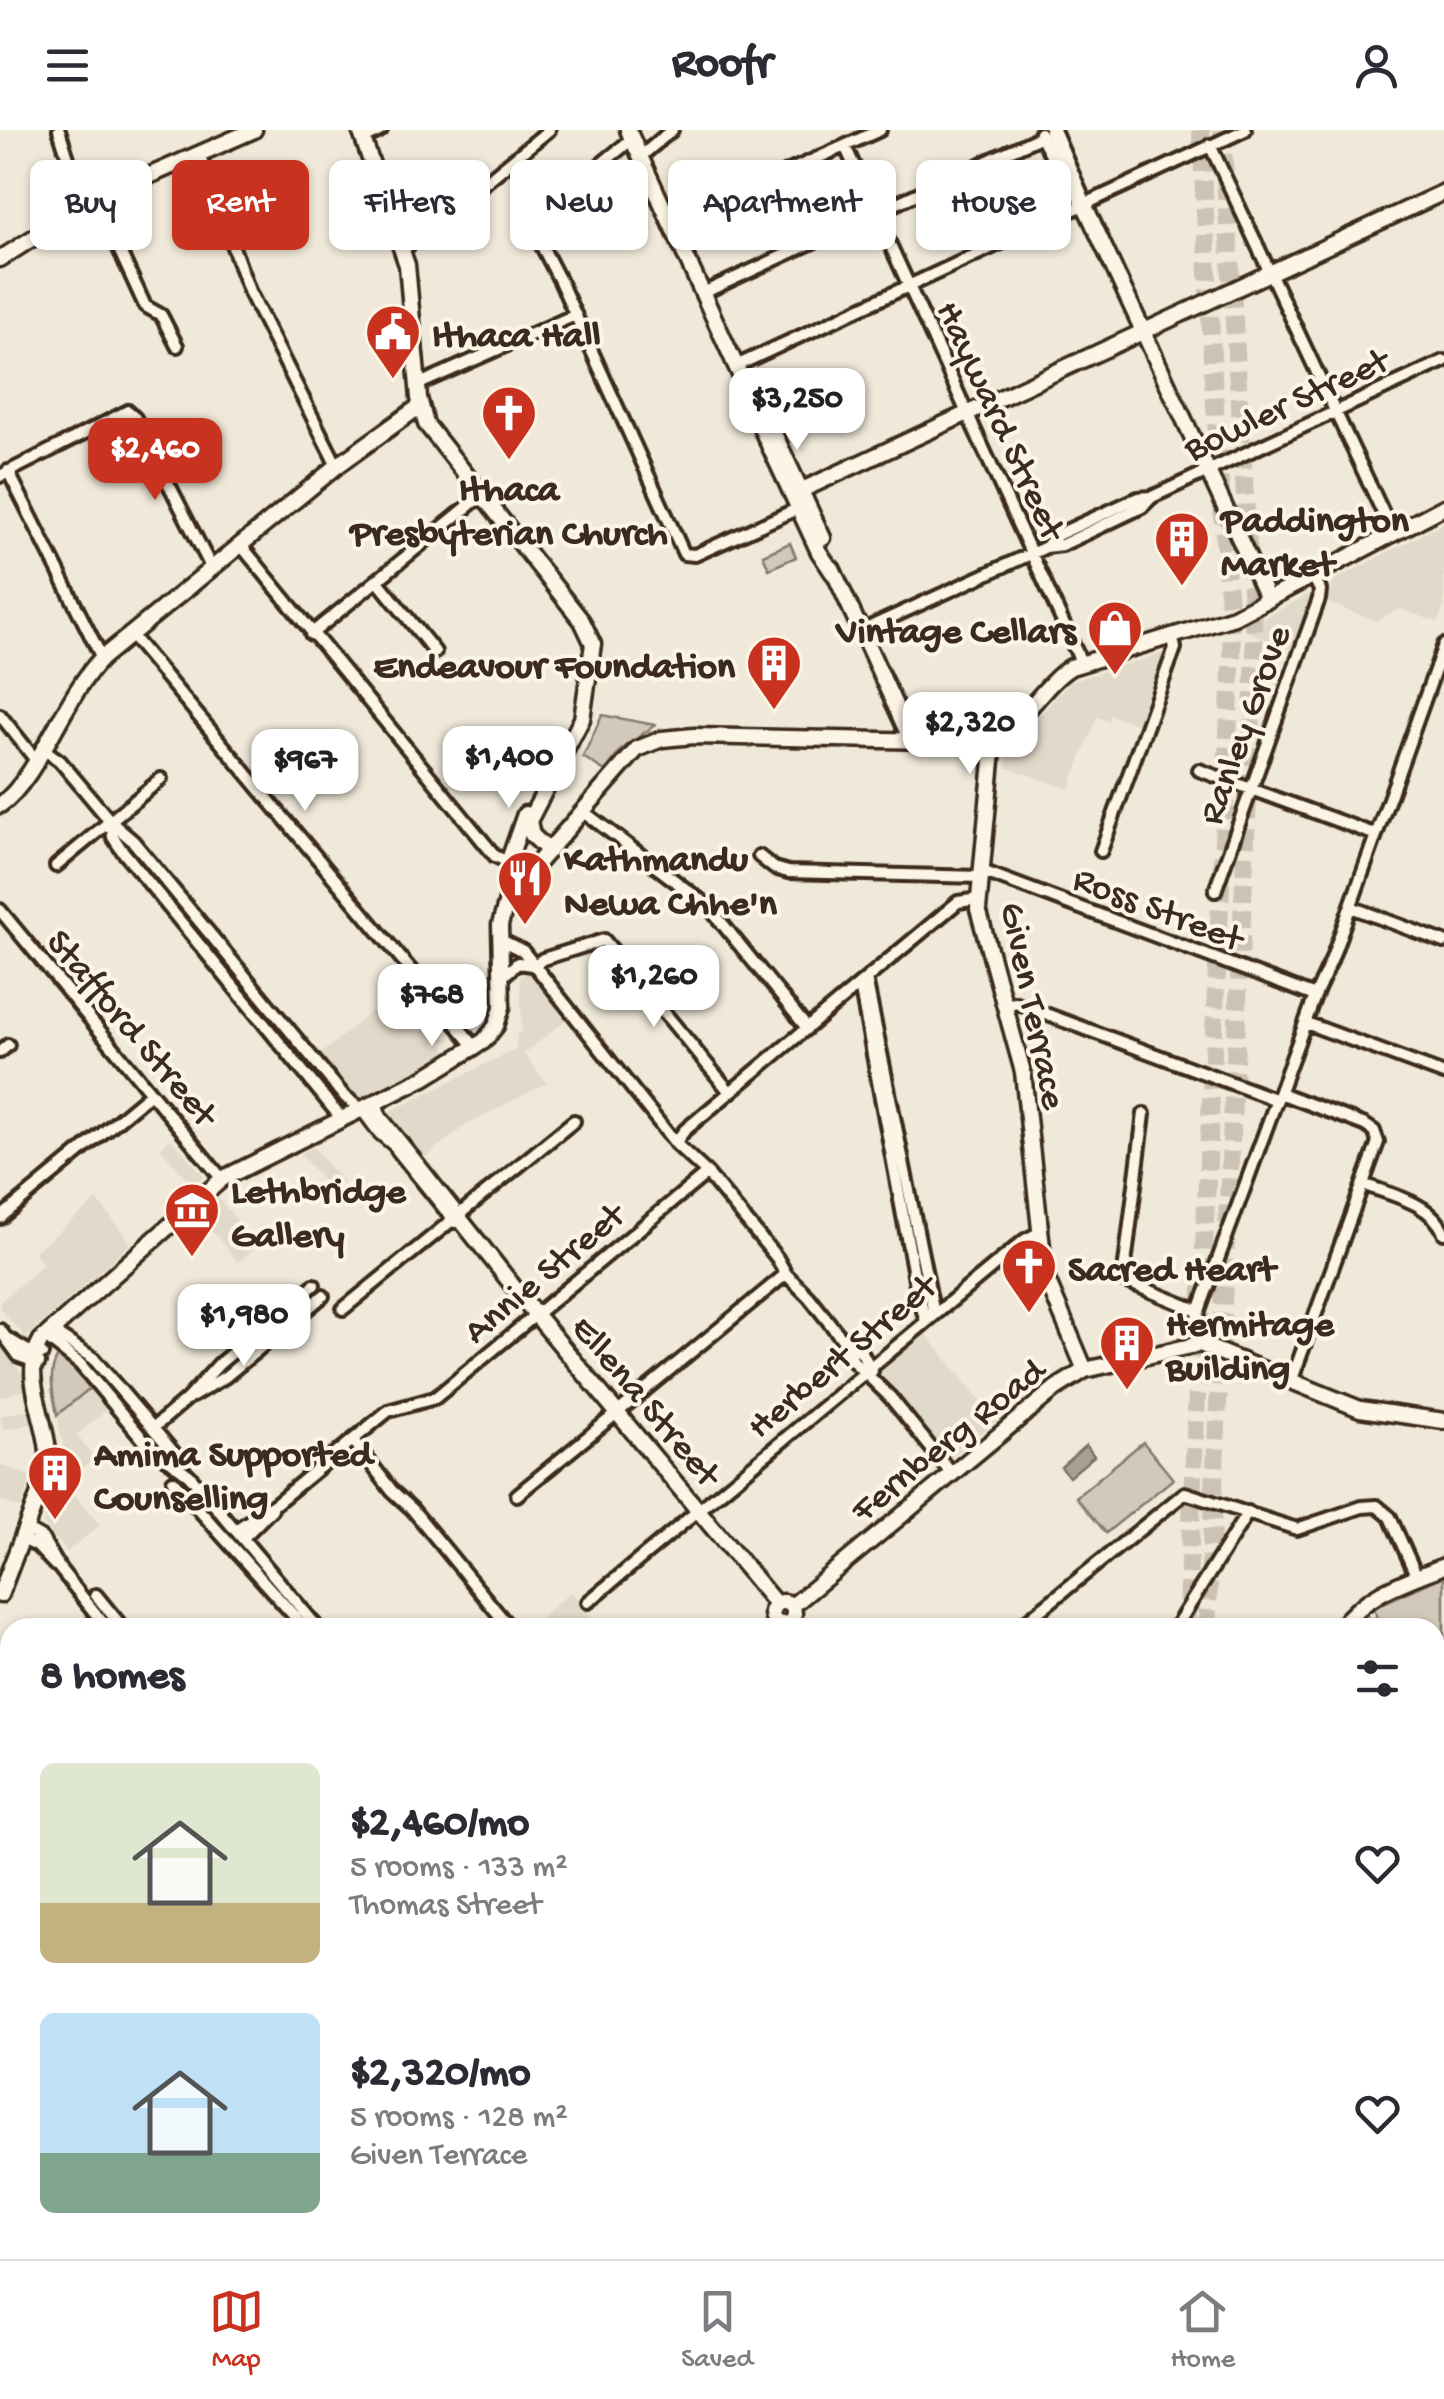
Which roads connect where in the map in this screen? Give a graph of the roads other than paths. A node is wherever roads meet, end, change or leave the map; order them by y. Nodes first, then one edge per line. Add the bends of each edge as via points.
1 (58, 130) edge
2 (254, 130) edge
3 (381, 130) edge
4 (549, 130) edge
5 (672, 130) edge
6 (880, 130) edge
7 (1245, 130) edge
8 (1044, 132) edge
9 (362, 134) edge
10 (630, 134) edge
11 (845, 146) junction
12 (1210, 146) junction
13 (199, 154) junction
14 (640, 157) junction
15 (68, 160) edge
16 (371, 160) edge
17 (814, 160) edge
18 (851, 160) edge
19 (152, 174) edge
20 (490, 178) edge
21 (1444, 192) edge
22 (896, 203) edge
23 (1084, 204) junction
24 (668, 220) edge
25 (30, 239) edge
26 (120, 250) edge
27 (403, 250) edge
28 (682, 250) edge
29 (795, 250) edge
30 (891, 250) edge
31 (0, 259) edge
32 (1269, 273) junction
33 (908, 286) junction
34 (703, 293) junction
35 (575, 314) junction
36 (1143, 332) junction
37 (177, 346) dead end
38 (1444, 361) edge
39 (736, 366) junction
40 (418, 385) junction
41 (420, 406) junction
42 (757, 412) junction
43 (1334, 412) junction
44 (967, 414) junction
45 (337, 466) junction
46 (1207, 471) junction
47 (4, 473) edge
48 (802, 490) junction
49 (482, 495) junction
50 (1444, 507) edge
51 (798, 508) junction
52 (1393, 534) junction
53 (240, 544) junction
54 (1032, 553) junction
55 (211, 568) junction
56 (834, 573) junction
57 (1313, 576) junction
58 (377, 580) junction
59 (1268, 600) junction
60 (859, 632) junction
61 (130, 634) junction
62 (310, 634) junction
63 (1172, 636) junction
64 (1444, 645) edge
65 (434, 652) dead end
66 (102, 658) junction
67 (1081, 662) junction
68 (0, 715) edge
69 (994, 738) junction
70 (911, 740) junction
71 (1408, 741) junction
72 (39, 753) junction
73 (1199, 770) dead end
74 (553, 774) junction
75 (161, 779) dead end
76 (1250, 790) junction
77 (0, 805) edge
78 (584, 812) junction
79 (111, 822) junction
80 (1372, 833) junction
81 (544, 847) junction
82 (1101, 852) dead end
83 (513, 854) junction
84 (760, 856) dead end
85 (56, 866) dead end
86 (981, 874) junction
87 (523, 877) junction
88 (1215, 892) dead end
89 (979, 899) junction
90 (186, 906) junction
91 (1351, 907) junction
92 (0, 910) edge
93 (176, 915) junction
94 (500, 940) junction
95 (1444, 942) edge
96 (533, 966) junction
97 (502, 977) junction
98 (1322, 980) junction
99 (863, 982) junction
100 (1316, 996) junction
101 (1006, 1004) junction
102 (275, 1012) junction
103 (263, 1021) junction
104 (1306, 1023) junction
105 (807, 1028) junction
106 (476, 1048) junction
107 (1444, 1074) edge
108 (730, 1092) junction
109 (151, 1093) junction
110 (1278, 1096) junction
111 (366, 1107) junction
112 (1144, 1114) dead end
113 (342, 1118) junction
114 (574, 1121) dead end
115 (384, 1134) junction
116 (676, 1142) junction
117 (411, 1156) junction
118 (707, 1173) junction
119 (222, 1179) junction
120 (1365, 1185) junction
121 (456, 1217) junction
122 (0, 1218) edge
123 (1040, 1232) junction
124 (1444, 1233) edge
125 (786, 1274) junction
126 (314, 1284) dead end
127 (322, 1296) dead end
128 (343, 1308) dead end
129 (1199, 1311) junction
130 (536, 1315) junction
131 (930, 1318) junction
132 (3, 1335) edge
133 (69, 1342) junction
134 (46, 1343) junction
135 (1197, 1344) junction
136 (80, 1364) junction
137 (868, 1370) junction
138 (1085, 1370) junction
139 (1291, 1382) junction
140 (187, 1399) junction
141 (617, 1413) junction
142 (1444, 1421) edge
143 (153, 1428) junction
144 (353, 1440) junction
145 (176, 1466) junction
146 (952, 1474) junction
147 (173, 1480) dead end
148 (518, 1495) dead end
149 (699, 1511) junction
150 (1248, 1512) junction
151 (234, 1527) junction
152 (219, 1532) junction
153 (24, 1534) junction
154 (240, 1554) junction
155 (1444, 1566) edge
156 (5, 1569) edge
157 (1417, 1577) junction
158 (0, 1595) edge
159 (96, 1595) dead end
160 (588, 1602) dead end
161 (98, 1618) edge
162 (115, 1618) edge
163 (296, 1618) edge
164 (310, 1618) edge
165 (502, 1618) edge
166 (782, 1618) edge
167 (1030, 1618) edge
168 (1181, 1618) edge
169 (1350, 1618) edge

1 - 15 street
2 - 13 street
3 - 9 street
4 - 20 street
5 - 14 street
6 - 11 street
7 - 12 street
8 - 22 street
8 - 23 street
9 - 16 street
10 - 14 street
10 - 35 street via 532,222
11 - 17 street
11 - 18 street, Hayward Street
12 - 23 street
12 - 32 street
13 - 19 street
13 - 45 street via 249,291
14 - 24 street
21 - 32 street
23 - 33 street
23 - 36 street
25 - 31 street
26 - 37 street via 145,306 161,315
27 - 40 street
28 - 34 street
29 - 34 street
30 - 33 street, Hayward Street
32 - 36 street
32 - 43 street
33 - 39 street
33 - 44 street, Hayward Street
34 - 39 street
35 - 40 street
35 - 51 street via 684,554 693,556
36 - 44 street
36 - 46 street
38 - 43 street, Bowler Street
39 - 42 street
40 - 41 street
41 - 45 street
41 - 49 street via 430,430
42 - 48 street
42 - 51 street
43 - 46 street, Bowler Street
43 - 52 street
44 - 48 street
44 - 54 street, Hayward Street
45 - 53 street
46 - 54 street, Bowler Street via 1057,535
46 - 59 street
47 - 55 street via 128,412
47 - 66 street
48 - 56 street
49 - 58 street
49 - 74 street via 592,638 582,719
50 - 52 street
51 - 56 street
52 - 57 street
53 - 55 street
53 - 62 street
54 - 60 street, Bowler Street
54 - 67 street, Hayward Street
55 - 61 street
56 - 60 street
57 - 59 street
57 - 76 street, Ranley Grove via 1319,599
58 - 62 street
58 - 65 street
59 - 63 street
60 - 70 street
61 - 66 street
61 - 106 street
62 - 83 street via 496,858
63 - 67 street
63 - 82 street via 1175,648
64 - 71 street
66 - 72 street
67 - 69 street via 1055,678
68 - 72 street
69 - 70 street
69 - 86 street, Given Terrace
70 - 78 street via 662,740 632,754
71 - 80 street
71 - 91 street
72 - 77 street
72 - 79 street via 64,766
73 - 76 street
74 - 81 street via 529,821 530,833
74 - 83 street via 528,806
75 - 79 street
76 - 80 street
76 - 88 street, Ranley Grove
78 - 81 street
78 - 105 street via 708,906
79 - 85 street
79 - 90 street
79 - 93 street via 115,841
80 - 98 street
81 - 83 street via 526,840
81 - 87 street
83 - 87 street
84 - 86 street, Ross Street via 788,872
86 - 89 street, Given Terrace
86 - 100 street, Ross Street
87 - 94 street via 505,904
89 - 99 street via 958,902
89 - 101 street, Given Terrace
90 - 93 street
90 - 102 street
91 - 95 street
91 - 98 street
92 - 109 street, Stafford Street
93 - 103 street
94 - 96 street via 521,949
94 - 97 street
96 - 97 street via 518,963
96 - 108 street via 604,940
96 - 116 street
97 - 106 street via 500,1019
98 - 100 street
99 - 105 street
99 - 131 street
100 - 104 street
101 - 110 street
101 - 123 street, Given Terrace via 1023,1072
102 - 103 street
102 - 111 street via 344,1096
103 - 113 street
104 - 107 street
104 - 110 street
105 - 108 street
106 - 111 street
108 - 116 street
109 - 119 street, Stafford Street
109 - 122 street
110 - 120 street via 1365,1124 1377,1136
110 - 129 street
111 - 113 street
111 - 115 street, Ellena Street
111 - 117 street, Ellena Street
112 - 129 street via 1122,1280
113 - 119 street
114 - 121 street
115 - 117 street, Ellena Street
115 - 121 street, Ellena Street
116 - 118 street
117 - 121 street, Ellena Street
118 - 125 street
118 - 130 street, Annie Street
119 - 134 street
120 - 124 street via 1417,1204
120 - 139 street
121 - 128 street
121 - 130 street, Ellena Street
123 - 131 street, Herbert Street
123 - 138 street, Given Terrace via 1045,1276
125 - 137 street via 862,1353
125 - 141 street
126 - 140 street via 218,1364
127 - 140 street
129 - 135 street
130 - 141 street, Ellena Street
130 - 144 street, Annie Street via 435,1398 388,1411
131 - 137 street, Herbert Street
132 - 134 street via 19,1356
133 - 134 street
133 - 136 street
133 - 143 street via 93,1358
134 - 136 street
134 - 153 street via 38,1394 49,1465
135 - 138 street, Fernberg Road
135 - 139 street
136 - 145 street via 146,1444
137 - 146 street
137 - 149 street, Herbert Street
138 - 146 street, Fernberg Road
139 - 142 street via 1360,1408
140 - 143 street
141 - 148 street
141 - 149 street, Ellena Street
143 - 145 street via 176,1454
144 - 151 street, Annie Street via 275,1504
144 - 165 street
145 - 151 street
146 - 166 street, Fernberg Road
147 - 152 street
149 - 160 street, Herbert Street
149 - 166 street, Ellena Street
150 - 157 street via 1297,1529 1377,1506 1390,1517
150 - 167 street via 1181,1494
150 - 168 street
151 - 152 street
151 - 154 street
151 - 164 street
152 - 154 street
153 - 156 street
153 - 161 street via 42,1538
154 - 163 street
155 - 157 street
156 - 158 street
157 - 169 street via 1368,1599
159 - 162 street

